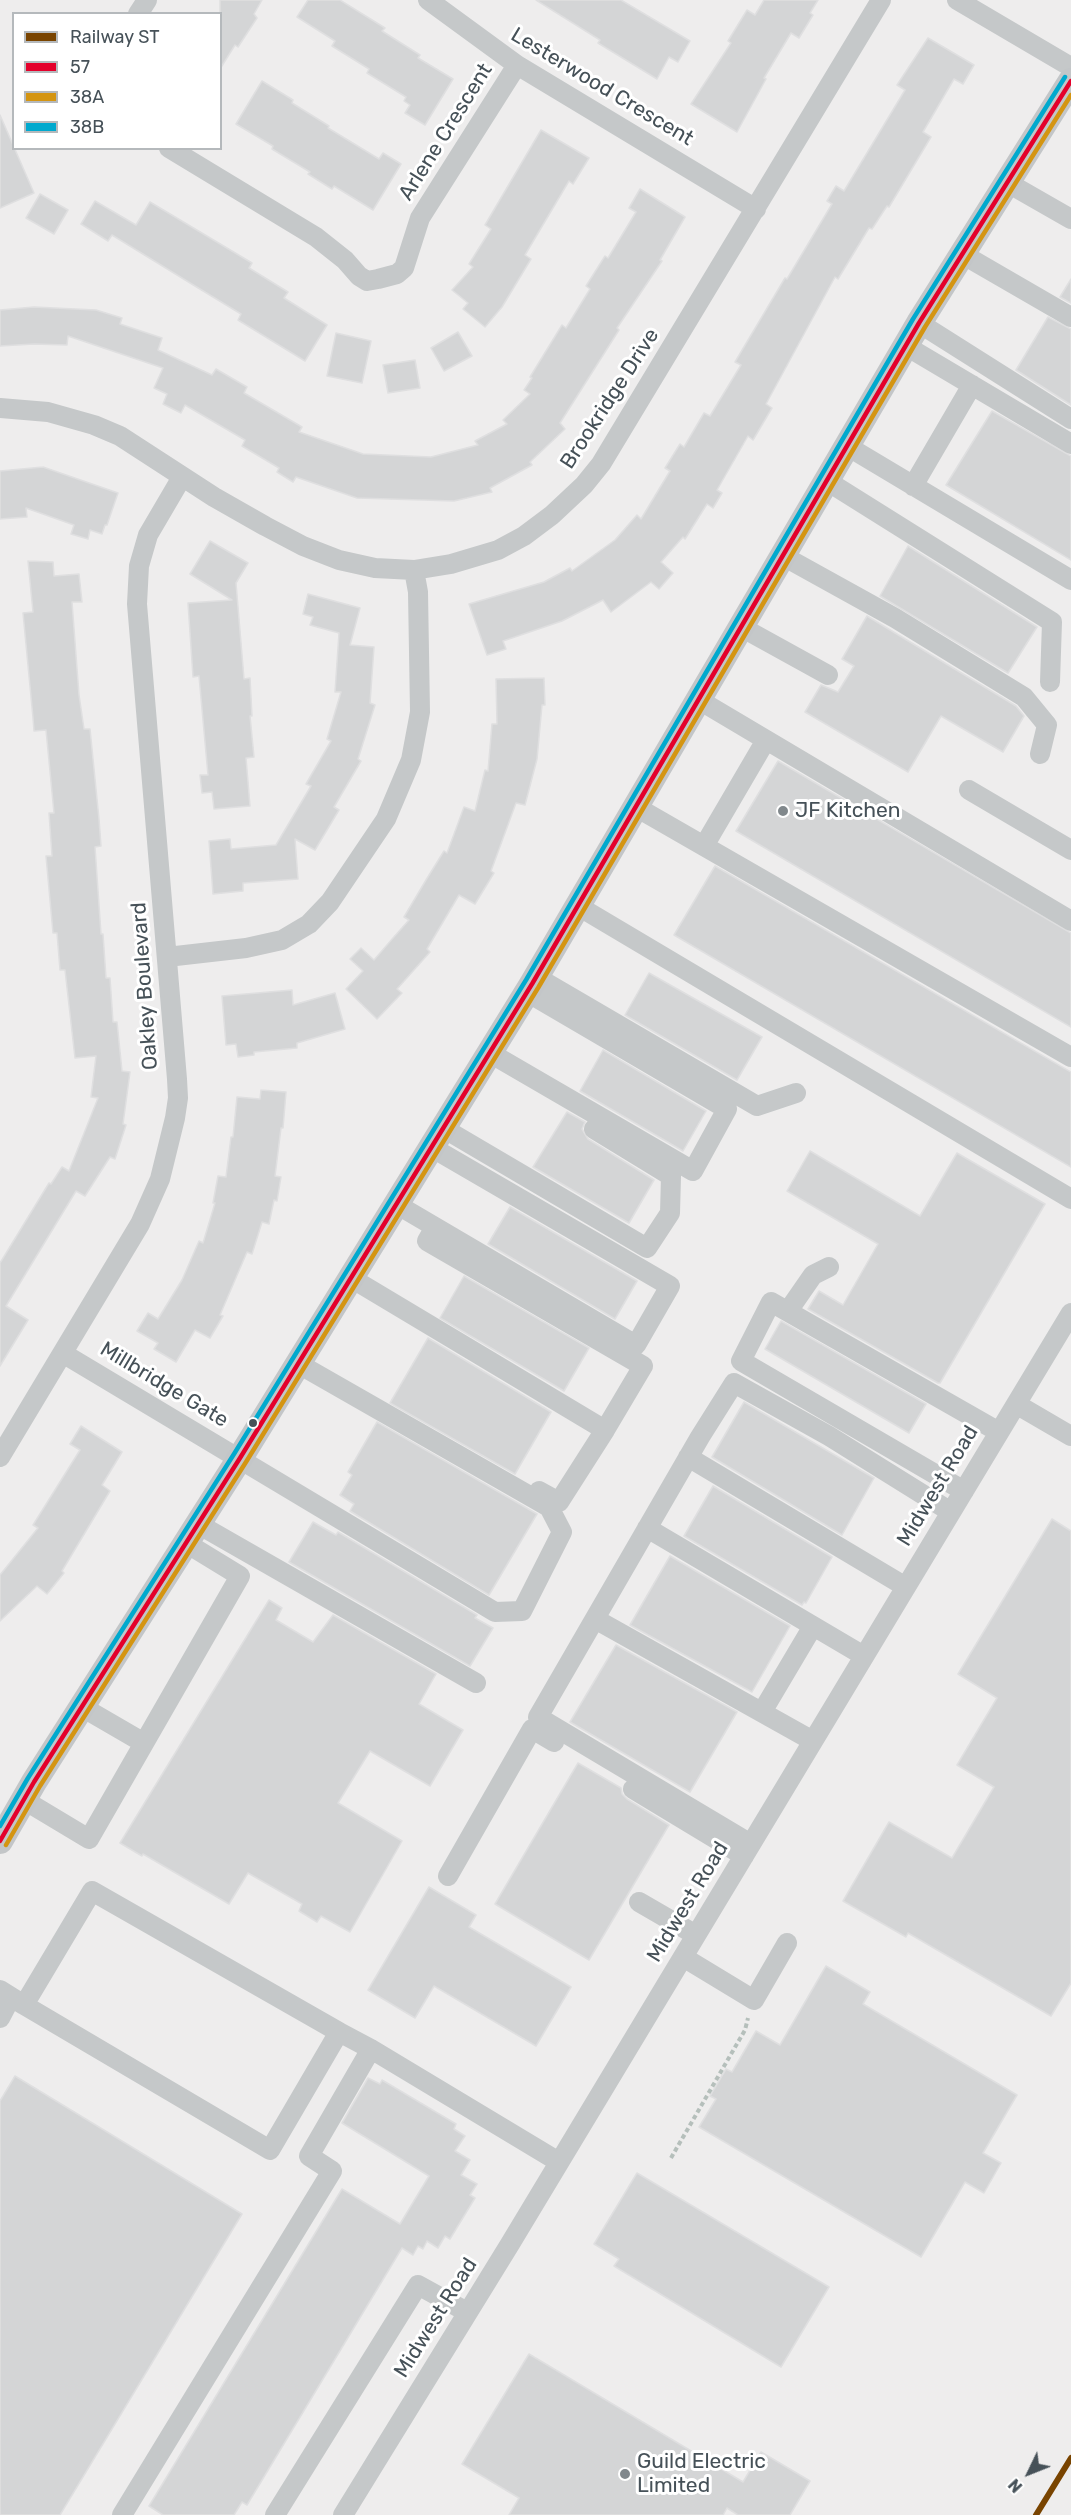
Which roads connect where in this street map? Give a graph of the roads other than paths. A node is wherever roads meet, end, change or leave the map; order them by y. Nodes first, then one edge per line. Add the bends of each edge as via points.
1 (428, 0) edge
2 (881, 0) edge
3 (957, 0) edge
4 (517, 65) junction
5 (1070, 81) edge
6 (172, 150) edge
7 (1008, 183) junction
8 (756, 208) junction
9 (1071, 219) edge
10 (962, 254) junction
11 (1071, 317) edge
12 (919, 323) junction
13 (906, 346) junction
14 (972, 385) junction
15 (0, 408) edge
16 (1071, 419) edge
17 (1071, 444) edge
18 (847, 446) junction
19 (182, 477) junction
20 (827, 481) junction
21 (913, 486) junction
22 (783, 556) junction
23 (414, 570) junction
24 (1071, 580) edge
25 (741, 627) junction
26 (828, 675) dead end
27 (1050, 682) dead end
28 (699, 700) junction
29 (766, 740) junction
30 (1040, 754) dead end
31 (969, 790) dead end
32 (636, 807) junction
33 (704, 846) junction
34 (1071, 850) edge
35 (578, 906) junction
36 (1071, 921) edge
37 (167, 957) junction
38 (532, 985) junction
39 (1071, 1057) edge
40 (486, 1059) junction
41 (796, 1093) dead end
42 (437, 1138) junction
43 (1071, 1199) edge
44 (396, 1204) junction
45 (435, 1227) junction
46 (830, 1267) dead end
47 (351, 1278) junction
48 (788, 1311) junction
49 (1071, 1313) edge
50 (64, 1354) junction
51 (300, 1359) junction
52 (1016, 1404) junction
53 (605, 1430) junction
54 (999, 1432) junction
55 (1071, 1436) edge
56 (0, 1457) edge
57 (688, 1457) junction
58 (240, 1458) junction
59 (939, 1476) junction
60 (964, 1491) junction
61 (927, 1497) junction
62 (951, 1512) junction
63 (647, 1528) junction
64 (192, 1533) junction
65 (906, 1587) junction
66 (595, 1619) junction
67 (813, 1626) junction
68 (864, 1656) junction
69 (476, 1683) dead end
70 (82, 1707) junction
71 (762, 1712) junction
72 (813, 1741) junction
73 (144, 1743) junction
74 (24, 1800) junction
75 (699, 1821) junction
76 (0, 1841) edge
77 (747, 1850) junction
78 (448, 1876) dead end
79 (639, 1902) dead end
80 (696, 1935) junction
81 (787, 1943) dead end
82 (683, 1957) junction
83 (12, 1997) edge
84 (0, 2018) edge
85 (339, 2032) junction
86 (371, 2049) junction
87 (559, 2162) junction
88 (467, 2312) junction
89 (122, 2515) edge
90 (274, 2515) edge
91 (343, 2515) edge

1 - 4 street, Lesterwood Crescent
2 - 8 street, Brookridge Drive
3 - 5 street
4 - 6 street, Arlene Crescent via 420,218 404,268 378,279 367,281 358,276 316,237
4 - 8 street, Lesterwood Crescent
5 - 7 main road
7 - 9 street
7 - 10 main road
8 - 23 street, Brookridge Drive via 624,427 584,485 552,515 510,544 468,560
10 - 11 street
10 - 12 main road
12 - 13 main road
12 - 16 street
13 - 14 street
13 - 18 main road
14 - 17 street
14 - 21 street
15 - 19 street, Brookridge Drive via 48,412 94,425 120,436
18 - 20 main road
18 - 21 street
19 - 23 street, Brookridge Drive via 303,546 357,564
19 - 37 street, Oakley Boulevard via 148,535 139,566 137,604
20 - 22 main road
20 - 27 street via 1052,622
21 - 24 street
22 - 25 main road
22 - 30 street via 895,618 1024,697 1047,725
23 - 37 street via 418,592 420,712 411,760 386,819 330,902 309,924 282,940
25 - 26 street
25 - 28 main road
28 - 29 street
28 - 32 main road
29 - 33 street
29 - 36 street
31 - 34 street
32 - 33 street
32 - 35 main road
33 - 39 street
35 - 38 main road
35 - 43 street
37 - 50 street, Oakley Boulevard via 178,1098 160,1179 140,1224
38 - 40 main road
38 - 40 street via 727,1109 693,1171
38 - 41 street via 757,1106
40 - 42 main road
40 - 42 street via 671,1176 670,1213 647,1248
42 - 44 main road
42 - 45 street via 670,1286 636,1345
44 - 45 street
44 - 47 main road
45 - 53 street via 427,1242 643,1366
46 - 48 street via 813,1275
47 - 51 main road
47 - 53 street
48 - 54 street
48 - 59 street via 771,1302 741,1361
49 - 52 street, Midwest Road
50 - 56 street, Oakley Boulevard
50 - 58 street, Millbridge Gate
51 - 53 street via 559,1502
51 - 58 main road
51 - 58 street, Millbridge Gate via 549,1507 562,1532 522,1611 495,1612
52 - 54 street, Midwest Road
52 - 55 street
54 - 60 street, Midwest Road
57 - 61 street via 734,1383
57 - 63 street
57 - 65 street
58 - 64 main road
59 - 60 street
59 - 61 street
60 - 62 street, Midwest Road
61 - 62 street
62 - 65 street, Midwest Road
63 - 66 street
63 - 67 street
64 - 69 street
64 - 70 main road
64 - 73 street via 240,1576
65 - 68 street, Midwest Road
66 - 71 street
66 - 75 street via 538,1717
67 - 68 street
67 - 71 street
68 - 72 street, Midwest Road
70 - 73 street
70 - 74 main road
71 - 72 street
72 - 77 street, Midwest Road
73 - 74 street via 89,1839
74 - 76 main road
75 - 77 street
75 - 78 street via 532,1729
77 - 80 street, Midwest Road
79 - 80 street
80 - 82 street, Midwest Road
81 - 82 street via 754,2000
82 - 87 street, Midwest Road
83 - 84 street
83 - 85 street via 92,1891
83 - 85 street via 270,2150
85 - 86 street
86 - 87 street
86 - 89 street via 309,2156 332,2171
87 - 88 street, Midwest Road
88 - 90 street via 418,2285
88 - 91 street, Midwest Road

